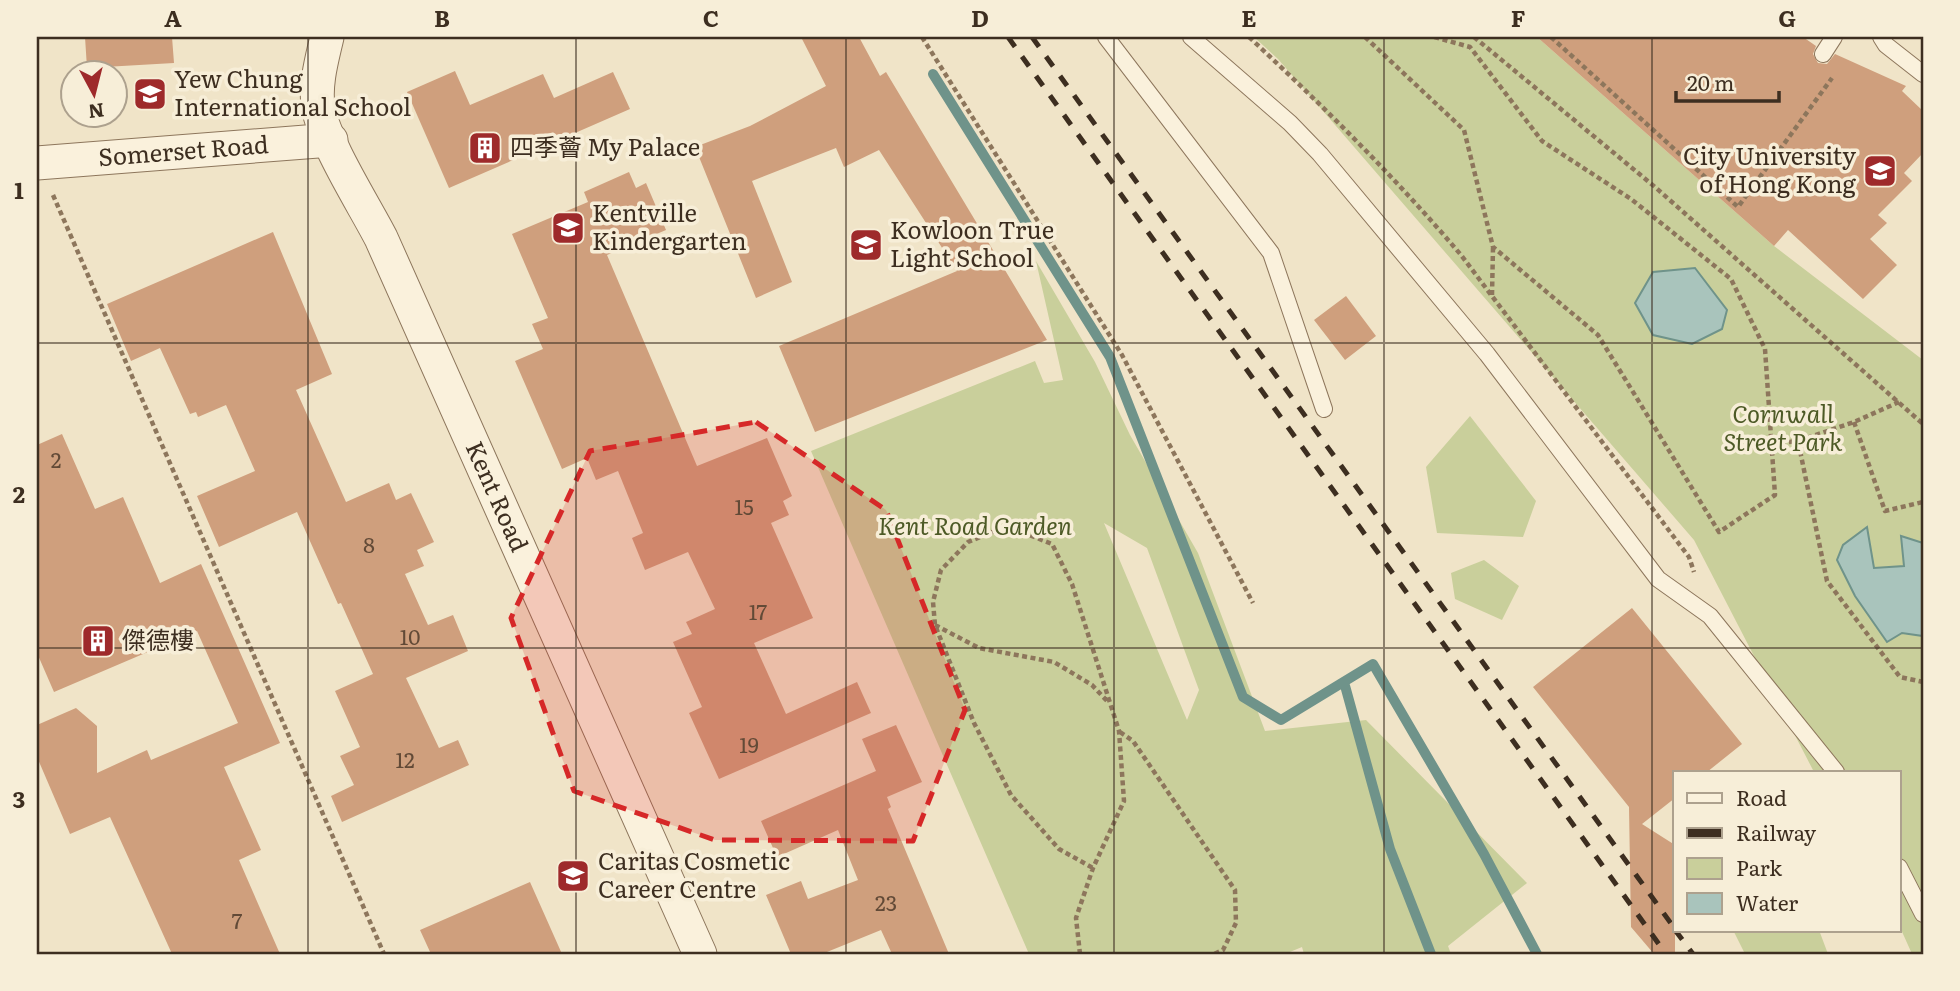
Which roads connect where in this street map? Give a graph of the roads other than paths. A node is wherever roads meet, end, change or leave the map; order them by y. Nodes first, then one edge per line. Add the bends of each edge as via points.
1 (327, 37) edge
2 (1106, 37) edge
3 (1191, 37) edge
4 (1834, 37) edge
5 (1881, 37) edge
6 (1823, 54) dead end
7 (1923, 74) edge
8 (331, 141) junction
9 (43, 174) edge
10 (1324, 409) dead end
11 (1835, 771) edge
12 (1900, 869) edge
13 (1923, 914) edge
14 (700, 954) edge

1 - 8 street, Kent Road via 318,107
2 - 10 lane via 1271,253
3 - 11 lane via 1320,154 1487,354 1658,579 1710,616
4 - 6 lane
5 - 7 lane
8 - 9 street, Somerset Road
8 - 14 street, Kent Road via 382,238
12 - 13 lane

